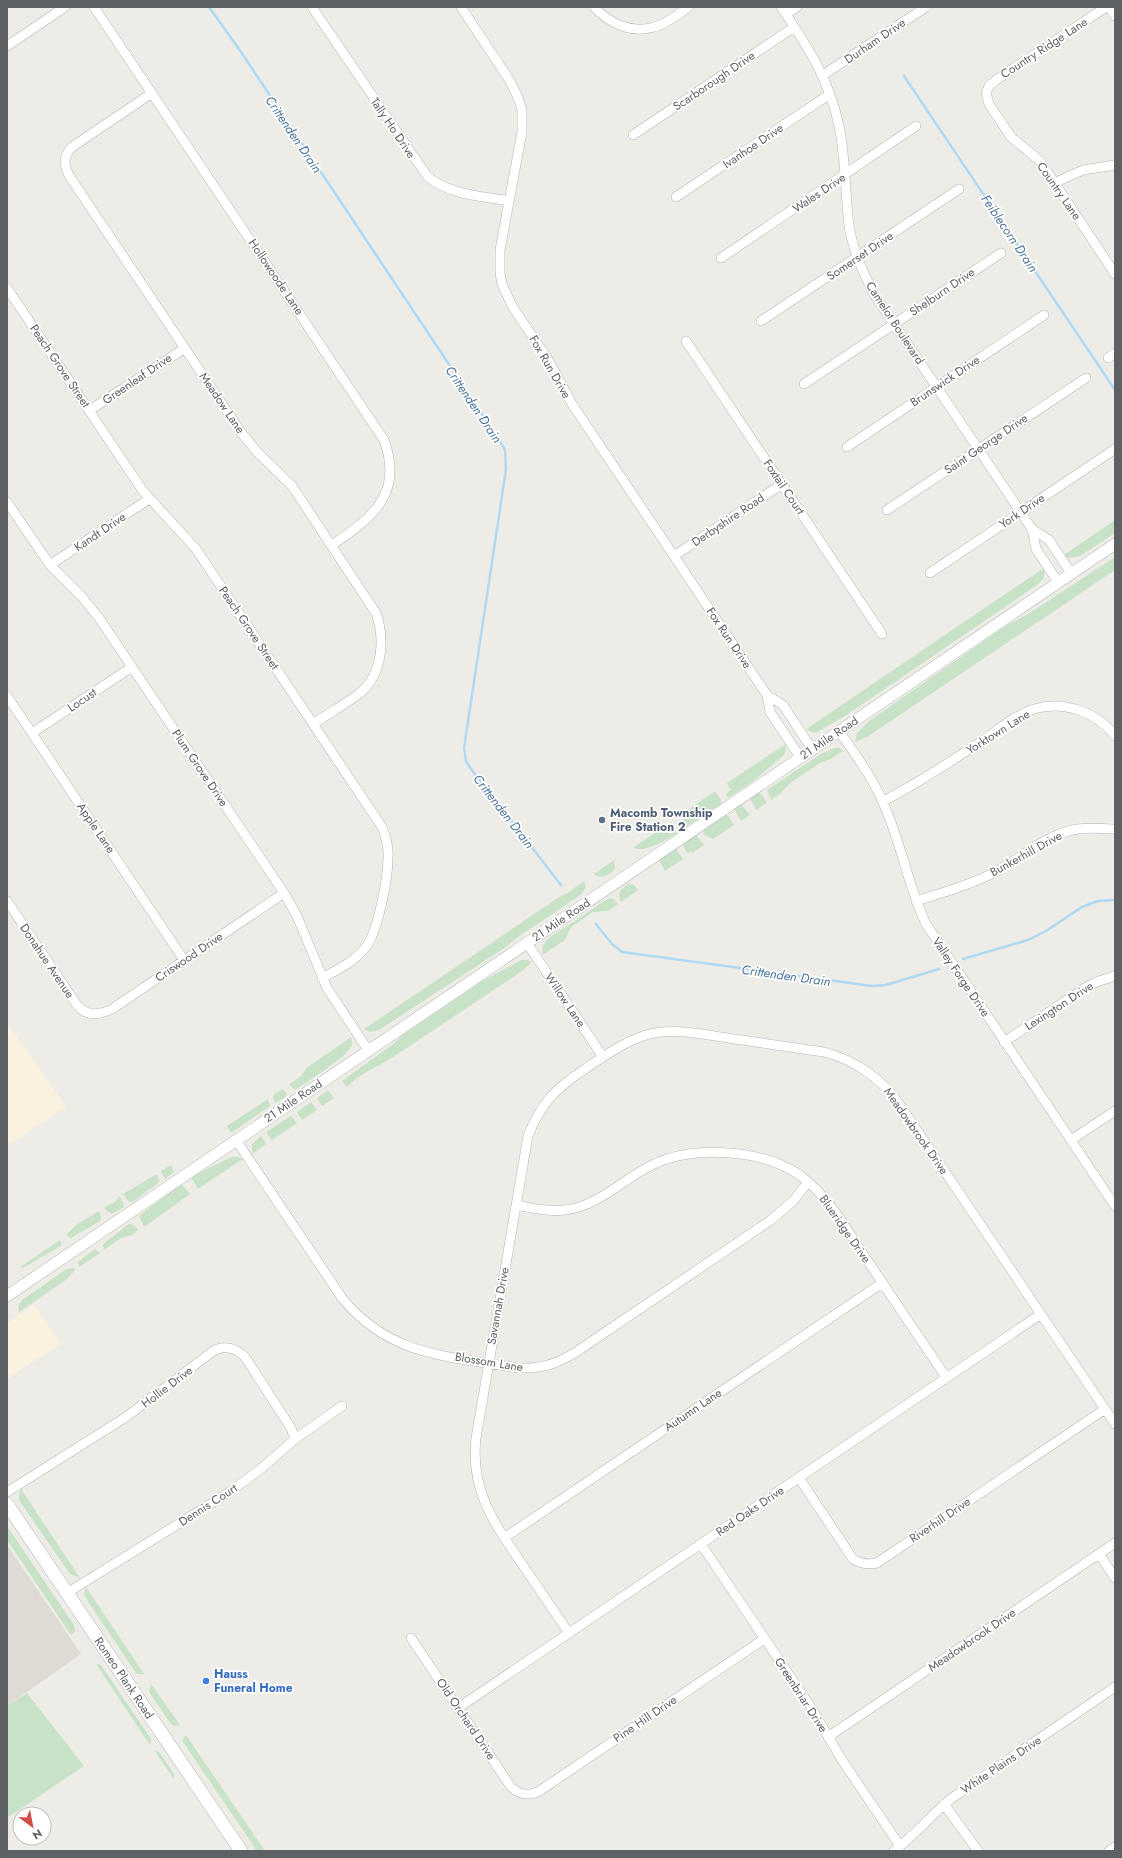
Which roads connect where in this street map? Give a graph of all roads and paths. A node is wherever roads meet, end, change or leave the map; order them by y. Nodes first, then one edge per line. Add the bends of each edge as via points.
1 (65, 7) edge
2 (94, 7) edge
3 (312, 7) edge
4 (461, 7) edge
5 (594, 7) edge
6 (689, 7) edge
7 (797, 7) edge
8 (926, 7) edge
9 (1106, 7) edge
10 (1109, 7) edge
11 (783, 11) edge
12 (1115, 16) edge
13 (794, 27) junction
14 (7, 46) edge
15 (823, 76) junction
16 (152, 93) junction
17 (986, 93) joint
18 (830, 94) junction
19 (916, 126) dead end
20 (633, 135) dead end
21 (1115, 165) edge
22 (845, 175) junction
23 (1054, 183) junction
24 (959, 189) dead end
25 (676, 197) dead end
26 (509, 201) junction
27 (1001, 253) dead end
28 (721, 258) dead end
29 (858, 258) junction
30 (1115, 274) edge
31 (7, 288) edge
32 (1044, 315) dead end
33 (761, 321) dead end
34 (894, 324) junction
35 (686, 340) dead end
36 (185, 348) junction
37 (1086, 378) dead end
38 (804, 384) dead end
39 (937, 386) junction
40 (90, 410) junction
41 (847, 447) dead end
42 (979, 448) junction
43 (1115, 449) edge
44 (782, 484) junction
45 (149, 498) junction
46 (7, 502) edge
47 (887, 510) dead end
48 (1020, 512) junction
49 (1032, 529) junction
50 (1115, 544) edge
51 (332, 545) junction
52 (674, 556) junction
53 (50, 565) junction
54 (930, 573) dead end
55 (1071, 573) junction
56 (1058, 582) junction
57 (882, 634) dead end
58 (132, 667) junction
59 (767, 695) junction
60 (7, 696) edge
61 (313, 724) junction
62 (839, 731) junction
63 (32, 733) junction
64 (1115, 736) edge
65 (812, 749) junction
66 (800, 757) junction
67 (883, 801) junction
68 (1115, 830) edge
69 (284, 894) junction
70 (7, 901) edge
71 (916, 901) junction
72 (527, 942) junction
73 (184, 960) junction
74 (1115, 976) edge
75 (322, 978) junction
76 (93, 1014) joint
77 (1004, 1042) junction
78 (368, 1050) junction
79 (603, 1057) junction
80 (1115, 1111) edge
81 (236, 1140) junction
82 (1071, 1140) junction
83 (808, 1182) junction
84 (516, 1205) junction
85 (1115, 1206) edge
86 (882, 1283) junction
87 (7, 1296) edge
88 (1041, 1314) junction
89 (488, 1362) junction
90 (946, 1378) junction
91 (342, 1406) dead end
92 (1105, 1409) junction
93 (1115, 1424) edge
94 (295, 1439) junction
95 (799, 1478) junction
96 (7, 1492) edge
97 (7, 1504) edge
98 (504, 1538) junction
99 (1115, 1543) edge
100 (701, 1544) junction
101 (1099, 1554) junction
102 (1115, 1578) edge
103 (67, 1592) junction
104 (569, 1633) junction
105 (411, 1638) dead end
106 (764, 1639) junction
107 (1115, 1687) edge
108 (458, 1708) junction
109 (828, 1737) junction
110 (524, 1794) joint
111 (944, 1804) junction
112 (1115, 1847) edge
113 (897, 1849) edge
114 (241, 1851) edge
115 (978, 1851) edge
116 (1109, 1851) edge

1 - 14 street
2 - 16 street, Hollowoode Lane
3 - 26 street, Tally Ho Drive via 427,176 435,183 454,191
4 - 26 street, Fox Run Drive via 520,100 522,132
5 - 6 street via 603,17 613,22 638,29 654,28
7 - 11 street
8 - 15 street, Durham Drive
9 - 17 street, Country Ridge Lane via 996,80
10 - 12 street
11 - 13 street, Camelot Boulevard
13 - 15 street, Camelot Boulevard
13 - 20 street, Scarborough Drive
15 - 18 street, Camelot Boulevard
16 - 36 street, Meadow Lane via 72,147 64,165
16 - 51 street, Hollowoode Lane via 384,440 388,450 390,472 387,492 382,502 366,520
17 - 23 street, Country Lane via 989,104 1011,137 1040,161
18 - 22 street, Camelot Boulevard via 839,127
18 - 25 street, Ivanhoe Drive
19 - 22 street, Wales Drive
21 - 23 street via 1083,170
22 - 28 street, Wales Drive
22 - 29 street, Camelot Boulevard via 850,227
23 - 30 street, Country Lane
24 - 29 street, Somerset Drive
26 - 52 street, Fox Run Drive via 499,263 507,296 547,358 572,404
27 - 34 street, Shelburn Drive
29 - 33 street, Somerset Drive
29 - 34 street, Camelot Boulevard via 874,294
31 - 40 street, Peach Grove Street
32 - 39 street, Brunswick Drive
34 - 38 street, Shelburn Drive
34 - 39 street, Camelot Boulevard
35 - 44 street, Foxtail Court
36 - 40 street, Greenleaf Drive
36 - 51 street, Meadow Lane via 241,432 256,452 286,479
37 - 42 street, Saint George Drive
39 - 41 street, Brunswick Drive
39 - 42 street, Camelot Boulevard
40 - 45 street, Peach Grove Street
42 - 47 street, Saint George Drive
42 - 48 street, Camelot Boulevard
43 - 48 street, York Drive
44 - 52 street, Derbyshire Road
44 - 57 street, Foxtail Court
45 - 53 street, Kandt Drive
45 - 61 street, Peach Grove Street via 196,549
46 - 53 street, Plum Grove Drive
48 - 49 street, Camelot Boulevard
48 - 54 street, York Drive
49 - 55 street, Camelot Boulevard via 1049,540
49 - 56 street, Camelot Boulevard via 1036,549
50 - 55 street, 21 Mile Road
51 - 61 street, Meadow Lane via 376,613 382,632 382,643 377,666 367,685 360,693
52 - 59 street, Fox Run Drive
53 - 58 street, Plum Grove Drive via 89,606
55 - 56 street, 21 Mile Road
56 - 62 street, 21 Mile Road
58 - 63 street, Locust
58 - 69 street, Plum Grove Drive
59 - 65 street, Fox Run Drive via 783,705
59 - 66 street, Fox Run Drive via 770,712
60 - 63 street, Apple Lane
61 - 75 street, Peach Grove Street via 382,827 388,846 378,922 372,939 358,956
62 - 65 street, 21 Mile Road
62 - 67 street, Valley Forge Drive
63 - 73 street, Apple Lane
64 - 67 street, Yorktown Lane via 1094,717 1075,709 1055,706 1033,709 926,778
65 - 66 street, 21 Mile Road
66 - 72 street, 21 Mile Road
67 - 71 street, Valley Forge Drive
68 - 71 street, Bunkerhill Drive via 1091,828 1067,831 990,875
69 - 73 street, Criswood Drive
69 - 75 street, Plum Grove Drive via 297,916
70 - 76 street, Donahue Avenue via 77,1005 87,1013
71 - 77 street, Valley Forge Drive via 934,937
72 - 78 street, 21 Mile Road
72 - 79 street, Willow Lane
73 - 76 street, Criswood Drive via 112,1009
74 - 77 street, Lexington Drive via 1085,988
75 - 78 street, Plum Grove Drive
77 - 82 street, Valley Forge Drive
78 - 81 street, 21 Mile Road
79 - 84 street, Savannah Drive via 558,1088 540,1109 528,1136
79 - 88 street, Meadowbrook Drive via 646,1035 683,1032 824,1052 856,1064 894,1096
80 - 82 street
81 - 87 street, 21 Mile Road
81 - 89 street, Blossom Lane via 342,1298 360,1318 381,1334 406,1346
82 - 85 street, Valley Forge Drive
83 - 84 street, Blueridge Drive via 791,1170 769,1161 740,1155 687,1154 658,1162 631,1176 599,1198 576,1208 552,1211
83 - 86 street, Blueridge Drive via 833,1210
83 - 89 street, Blossom Lane via 794,1200 771,1220 565,1359 554,1364 530,1368
84 - 89 street, Savannah Drive
86 - 90 street, Blueridge Drive
86 - 98 street, Autumn Lane
88 - 90 street, Red Oaks Drive
88 - 92 street, Meadowbrook Drive
89 - 98 street, Savannah Drive via 476,1438 475,1464 485,1506
90 - 95 street, Red Oaks Drive
91 - 94 street, Dennis Court
92 - 93 street, Meadowbrook Drive
92 - 95 street, Riverhill Drive via 871,1564 853,1559
94 - 96 street, Hollie Drive via 291,1428 245,1357 234,1349 222,1348 212,1352 126,1417
94 - 103 street, Dennis Court via 228,1493
95 - 100 street, Red Oaks Drive
97 - 103 main road, Romeo Plank Road
98 - 104 street, Savannah Drive
99 - 101 street, Meadowbrook Drive
100 - 104 street, Red Oaks Drive
100 - 106 street, Greenbriar Drive
101 - 102 street
101 - 109 street, Meadowbrook Drive
103 - 114 main road, Romeo Plank Road
104 - 108 street, Red Oaks Drive
105 - 108 street, Old Orchard Drive
106 - 109 street, Greenbriar Drive
106 - 110 street, Pine Hill Drive via 538,1792
107 - 111 street, White Plains Drive
108 - 110 street, Old Orchard Drive via 511,1787
109 - 113 street, Greenbriar Drive
111 - 113 street, White Plains Drive
111 - 115 street
112 - 116 street

